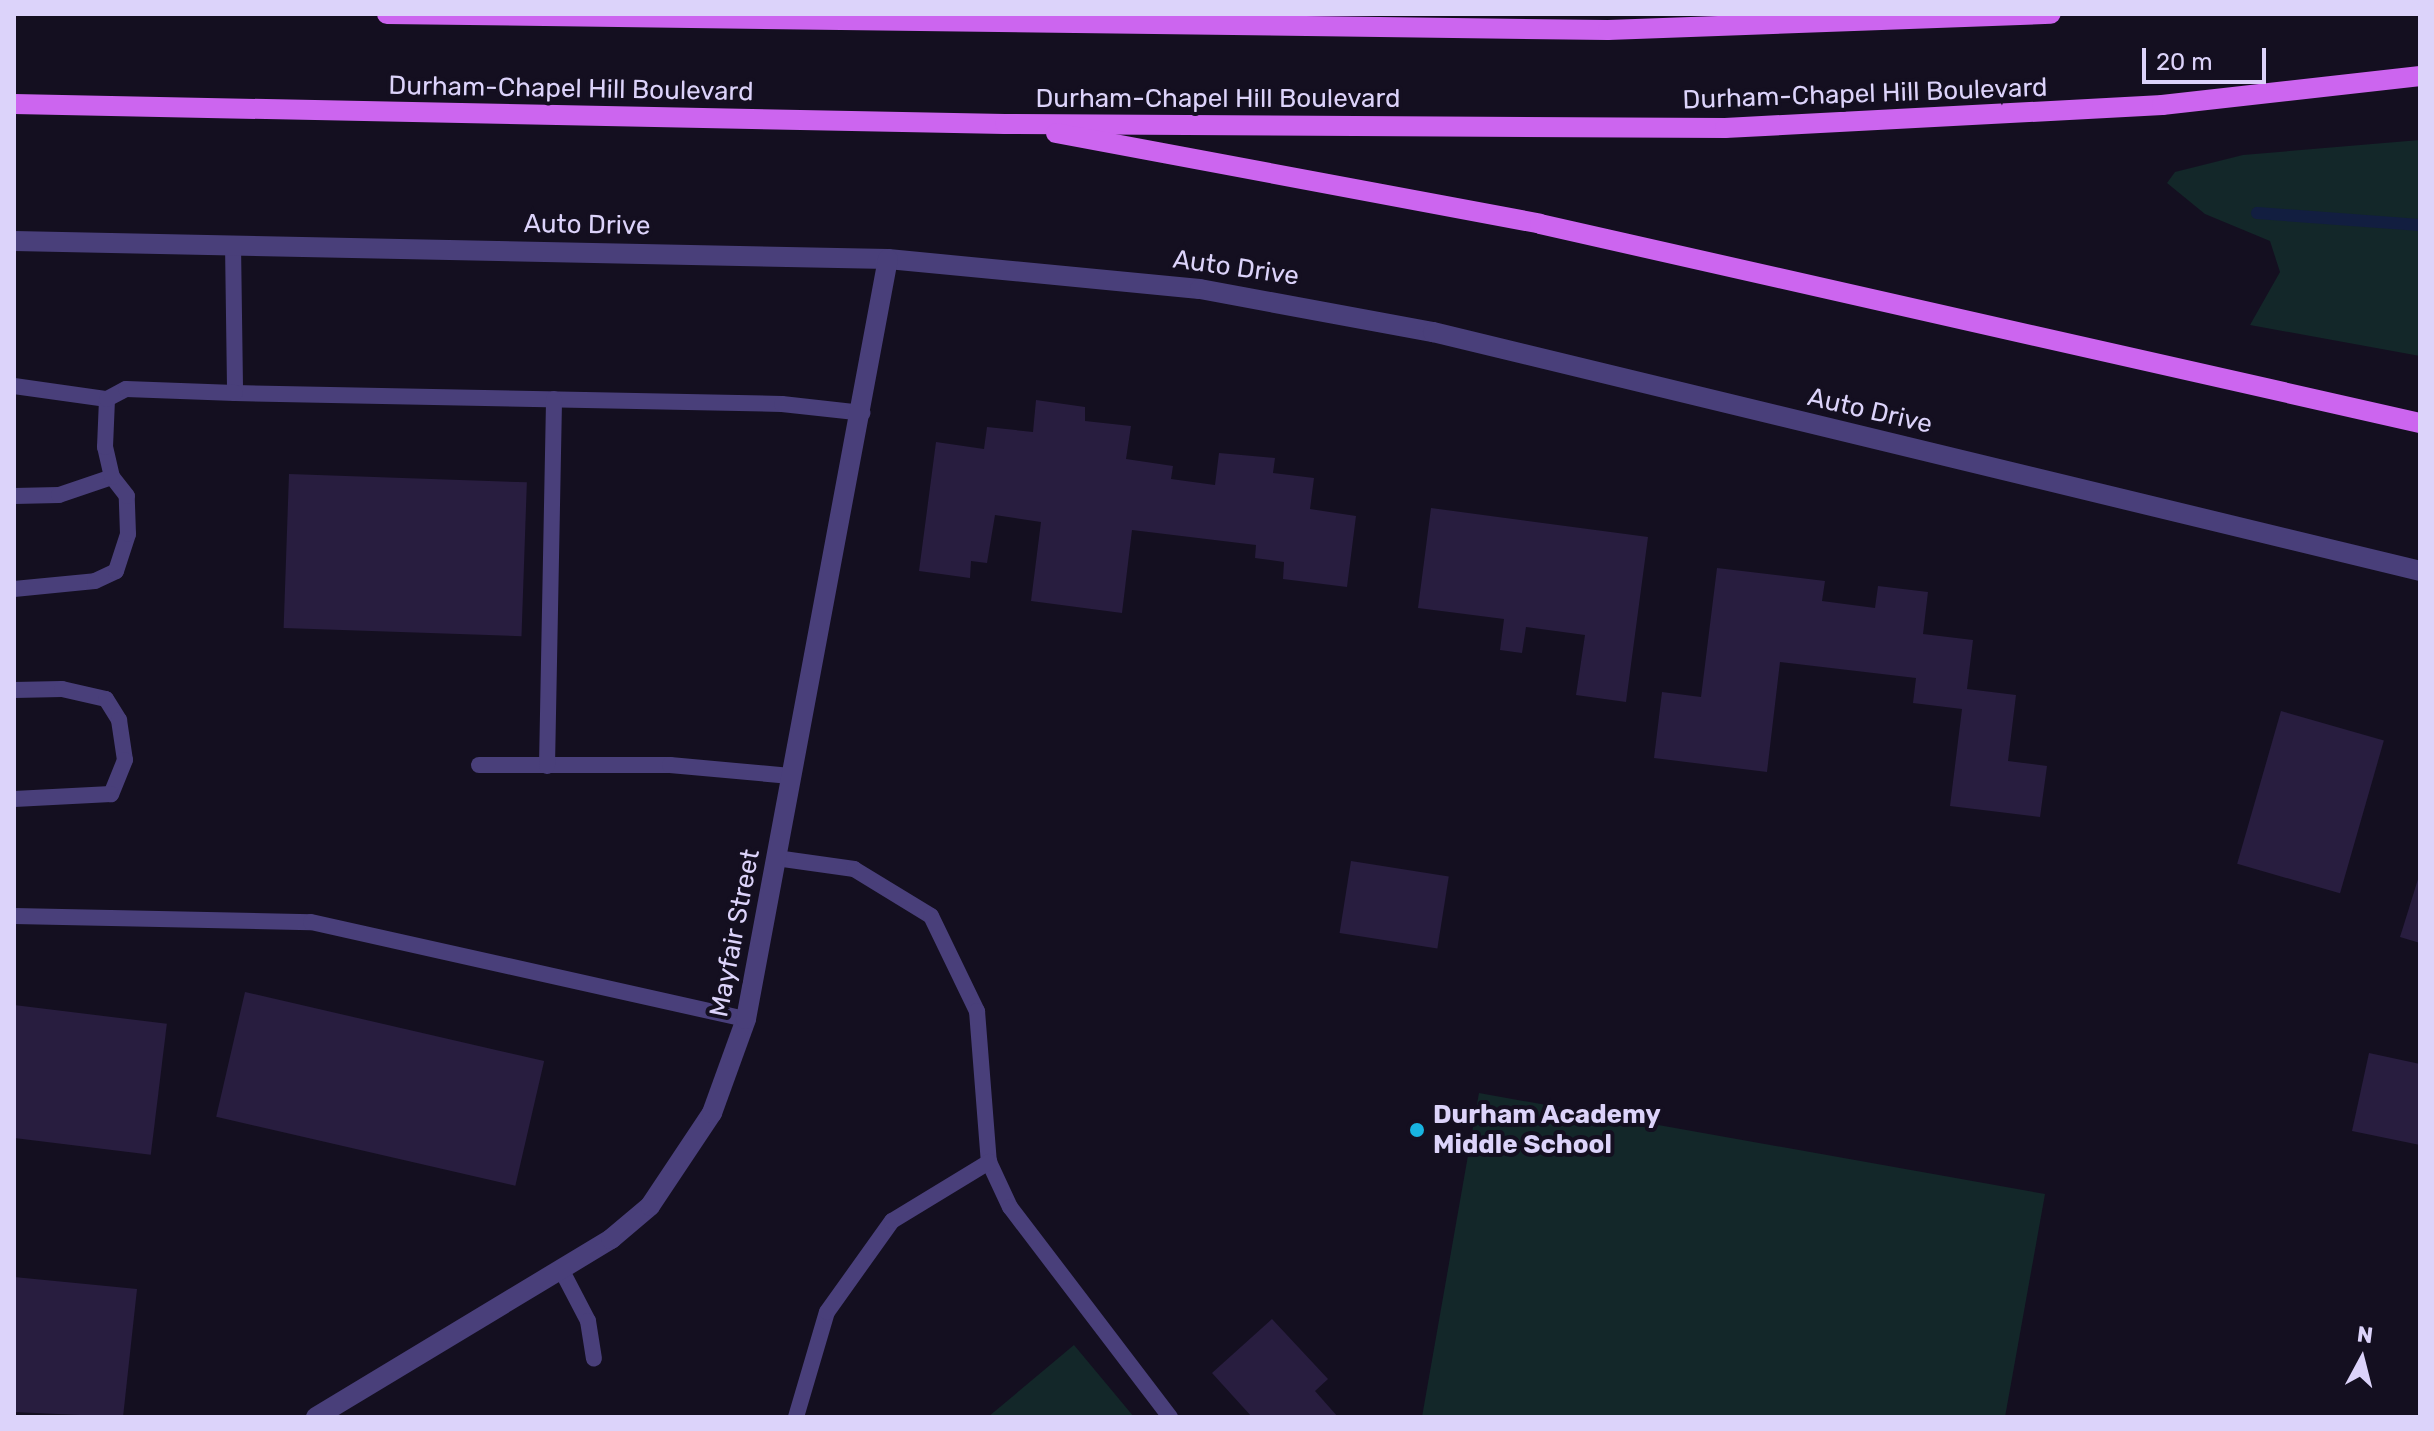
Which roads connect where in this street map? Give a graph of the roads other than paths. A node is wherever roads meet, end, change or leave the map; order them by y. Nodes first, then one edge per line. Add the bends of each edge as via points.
1 (387, 14) edge
2 (1708, 14) edge
3 (2051, 14) edge
4 (1608, 30) junction
5 (2420, 76) edge
6 (14, 104) edge
7 (1005, 124) junction
8 (14, 241) edge
9 (233, 244) junction
10 (888, 259) junction
11 (14, 386) edge
12 (235, 393) junction
13 (107, 399) junction
14 (554, 399) junction
15 (863, 413) junction
16 (2420, 423) edge
17 (112, 477) junction
18 (14, 496) edge
19 (2420, 571) edge
20 (14, 589) edge
21 (14, 690) edge
22 (479, 765) dead end
23 (547, 766) junction
24 (791, 776) junction
25 (14, 799) edge
26 (776, 858) junction
27 (14, 916) edge
28 (746, 1019) junction
29 (989, 1162) junction
30 (562, 1271) junction
31 (594, 1359) dead end
32 (316, 1417) edge
33 (796, 1417) edge
34 (1170, 1417) edge

1 - 4 main road
2 - 4 main road
3 - 4 main road
5 - 7 main road, Durham-Chapel Hill Boulevard via 2162,105 1725,128
6 - 7 main road, Durham-Chapel Hill Boulevard
7 - 16 main road via 1409,197
8 - 9 street, Auto Drive
9 - 10 street, Auto Drive
9 - 12 lane
10 - 15 street, Mayfair Street
10 - 19 street, Auto Drive via 1200,289 1362,315 2281,532
11 - 13 lane
12 - 13 lane via 126,389
12 - 14 lane
13 - 17 lane
14 - 15 lane
14 - 23 lane
15 - 24 street, Mayfair Street
17 - 18 lane via 59,495
17 - 20 lane via 127,496 128,534 116,571 95,581
21 - 25 lane via 62,689 106,699 119,720 125,760 111,794
22 - 23 lane
23 - 24 lane
24 - 26 street, Mayfair Street
26 - 28 street, Mayfair Street
26 - 29 lane via 854,869 931,916 977,1011
27 - 28 lane via 311,922
28 - 30 street, Mayfair Street via 719,1099 683,1162 650,1206
29 - 33 lane via 892,1221 827,1312
29 - 34 lane via 1010,1207
30 - 31 lane via 588,1321
30 - 32 street, Mayfair Street

